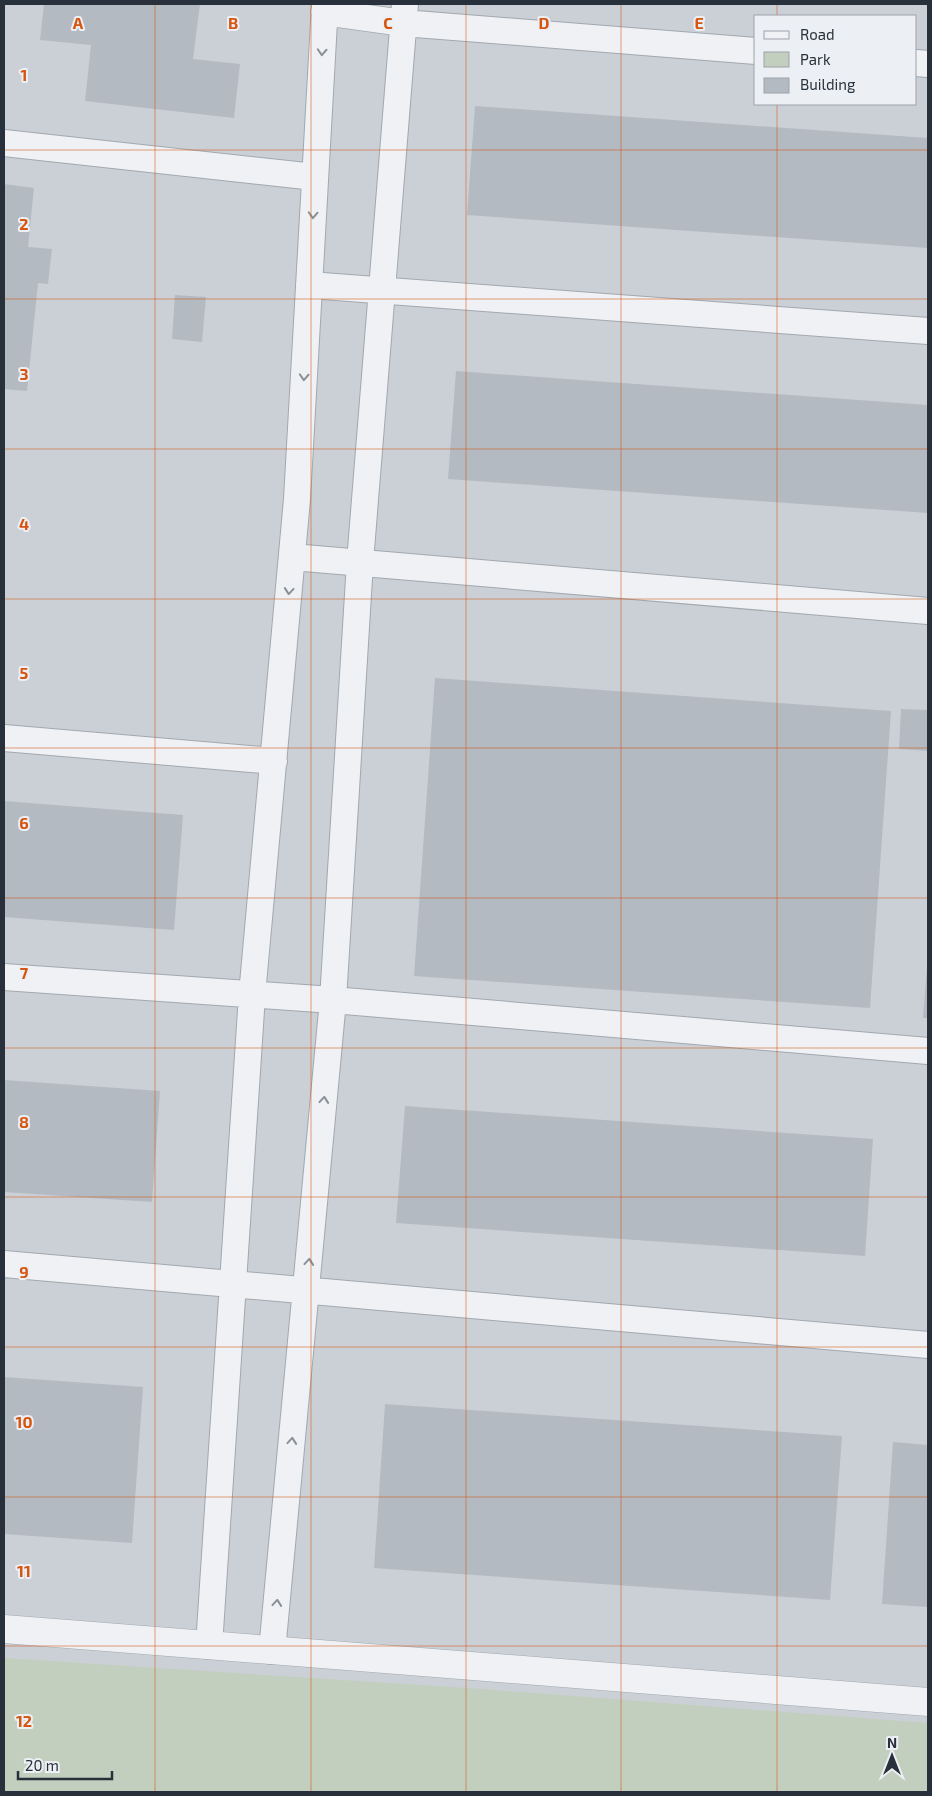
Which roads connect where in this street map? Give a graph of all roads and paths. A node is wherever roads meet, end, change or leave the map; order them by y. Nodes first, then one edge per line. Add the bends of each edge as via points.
1 (325, 8) edge
2 (404, 13) edge
3 (754, 51) edge
4 (4, 143) edge
5 (315, 177) junction
6 (309, 285) junction
7 (381, 290) junction
8 (928, 331) edge
9 (292, 557) junction
10 (360, 562) junction
11 (928, 611) edge
12 (4, 738) edge
13 (274, 761) junction
14 (4, 977) edge
15 (252, 995) junction
16 (333, 1000) junction
17 (928, 1050) edge
18 (4, 1264) edge
19 (234, 1283) junction
20 (306, 1291) junction
21 (928, 1345) edge
22 (4, 1629) edge
23 (210, 1646) junction
24 (272, 1651) junction
25 (928, 1702) edge

1 - 2 street
1 -> 5 street
2 - 3 street
2 - 7 street
4 - 5 street
5 -> 6 street
6 - 7 street
6 -> 9 street
7 - 8 street
7 - 10 street
9 - 10 street
9 -> 13 street
10 - 11 street
10 - 16 street
12 - 13 street
13 - 15 street
14 - 15 street
15 - 16 street
15 - 19 street
16 - 17 street
20 -> 16 street
18 - 19 street
19 - 20 street
19 - 23 street
20 - 21 street
24 -> 20 street
22 - 23 street
23 - 24 street
24 - 25 street

